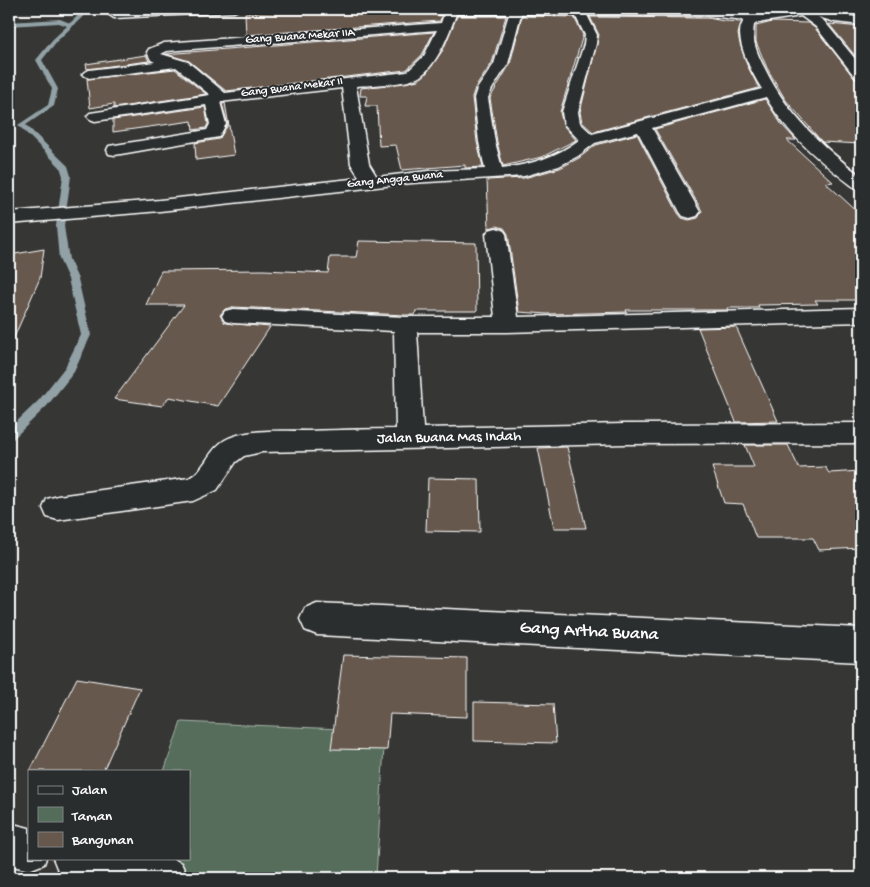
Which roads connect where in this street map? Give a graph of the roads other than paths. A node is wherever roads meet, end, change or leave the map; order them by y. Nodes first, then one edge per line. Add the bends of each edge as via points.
1 (234, 9) edge
2 (168, 10) edge
3 (421, 10) edge
4 (451, 10) junction
5 (806, 10) edge
6 (516, 12) junction
7 (580, 12) junction
8 (114, 14) dead end
9 (764, 18) junction
10 (861, 20) edge
11 (447, 26) junction
12 (177, 63) junction
13 (89, 74) dead end
14 (861, 75) edge
15 (348, 82) junction
16 (769, 92) junction
17 (217, 98) junction
18 (95, 116) dead end
19 (643, 126) junction
20 (589, 140) junction
21 (115, 150) dead end
22 (831, 162) junction
23 (861, 162) edge
24 (495, 173) junction
25 (372, 183) junction
26 (861, 184) edge
27 (690, 212) dead end
28 (9, 218) edge
29 (496, 234) dead end
30 (861, 315) edge
31 (233, 316) dead end
32 (405, 324) junction
33 (508, 325) junction
34 (861, 433) edge
35 (410, 438) junction
36 (58, 508) dead end
37 (317, 619) dead end
38 (861, 645) edge
39 (9, 844) edge
40 (28, 849) edge
41 (83, 860) edge
42 (166, 878) edge

1 - 2 street
2 - 8 street
3 - 4 street
4 - 6 street
4 - 11 street, Gang Buana Mekar II
5 - 9 street
5 - 10 street via 835,18
5 - 14 street
6 - 7 street
6 - 24 street via 509,26 502,62 481,98
7 - 9 street via 708,12
7 - 20 street via 590,35 590,44 570,112 572,124
9 - 16 street via 748,23 746,28 752,56
11 - 12 street, Gang Buana Mekar IIA via 164,47 154,52 160,59
11 - 15 street, Gang Buana Mekar II via 416,75
12 - 13 street
12 - 17 street
15 - 17 street, Gang Buana Mekar II
15 - 25 street via 360,164
16 - 19 street, Gang Angga Buana
16 - 22 street via 801,134
17 - 18 street, Gang Buana Mekar II
17 - 21 street via 218,124 213,134
19 - 20 street, Gang Angga Buana
19 - 27 street
20 - 24 street, Gang Angga Buana via 570,154 541,166
22 - 23 street
22 - 26 street
24 - 25 street, Gang Angga Buana
25 - 28 street, Gang Angga Buana
29 - 33 street
30 - 33 street
31 - 32 street
32 - 33 street
32 - 35 street
34 - 35 street, Jalan Buana Mas Indah
35 - 36 street, Jalan Buana Mas Indah via 262,442 236,447 226,454 207,482 193,489
37 - 38 street, Gang Artha Buana
39 - 40 street
41 - 42 street

